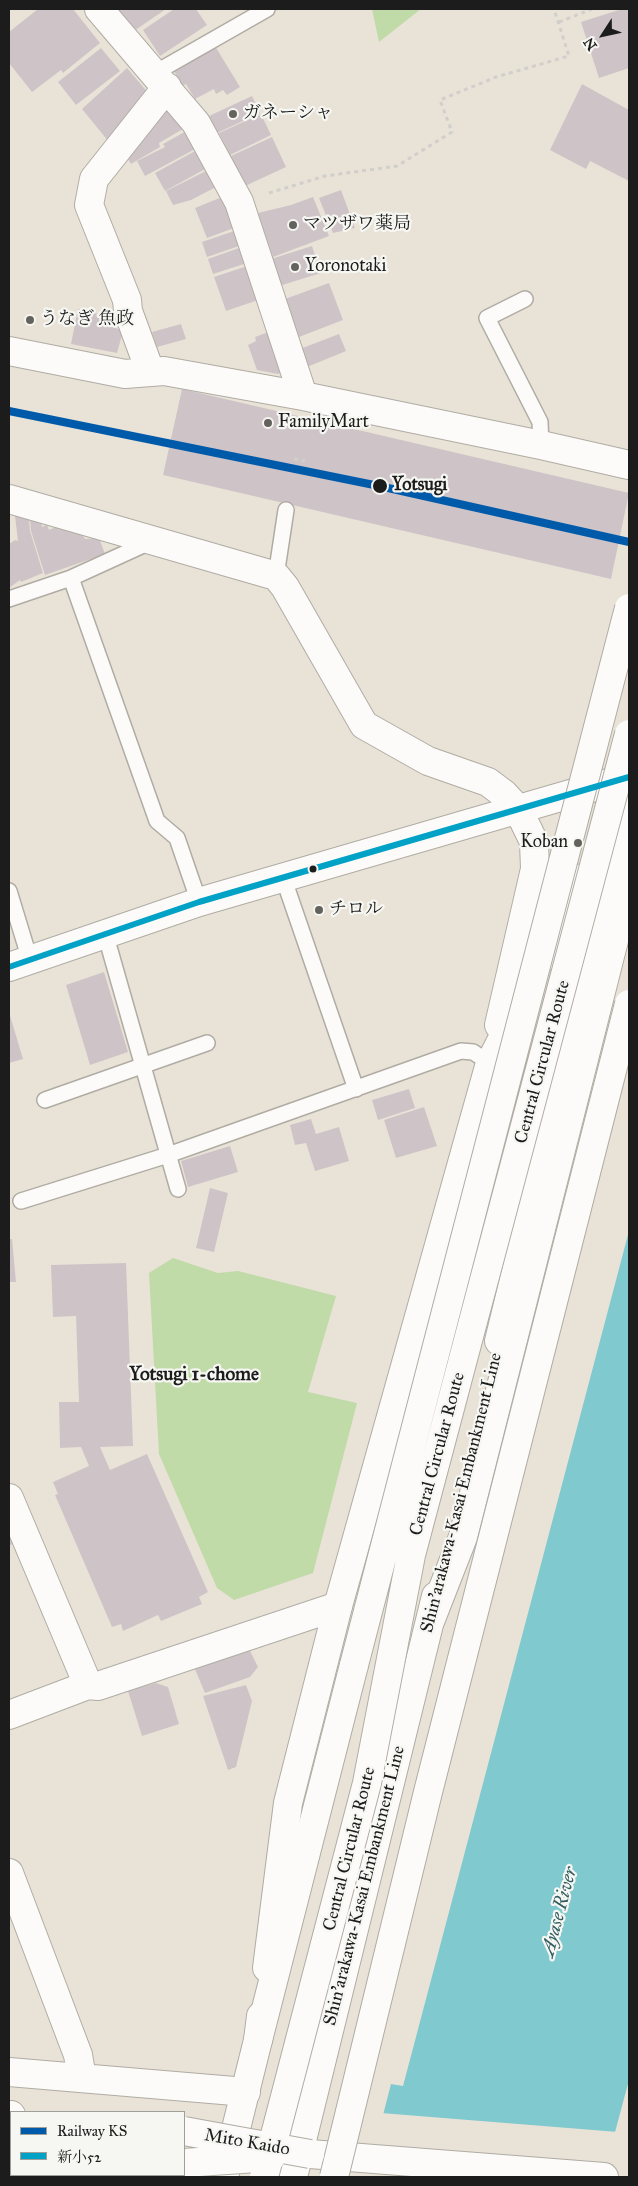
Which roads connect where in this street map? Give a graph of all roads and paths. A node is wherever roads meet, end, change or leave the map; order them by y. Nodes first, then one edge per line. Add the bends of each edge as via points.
1 (99, 9) edge
2 (267, 9) edge
3 (554, 9) edge
4 (592, 9) edge
5 (559, 22) junction
6 (160, 81) junction
7 (240, 202) junction
8 (525, 299) dead end
9 (9, 351) edge
10 (150, 371) junction
11 (303, 403) junction
12 (541, 445) junction
13 (294, 459) dead end
14 (305, 461) dead end
15 (629, 465) edge
16 (9, 499) edge
17 (286, 510) dead end
18 (152, 541) junction
19 (276, 576) junction
20 (71, 578) junction
21 (9, 599) edge
22 (629, 608) edge
23 (629, 734) edge
24 (629, 777) edge
25 (629, 791) edge
26 (629, 808) edge
27 (518, 809) junction
28 (283, 877) junction
29 (629, 881) edge
30 (9, 891) edge
31 (199, 902) junction
32 (105, 933) junction
33 (19, 963) edge
34 (629, 1004) edge
35 (207, 1043) dead end
36 (490, 1063) junction
37 (142, 1067) junction
38 (356, 1089) junction
39 (45, 1100) dead end
40 (168, 1155) junction
41 (178, 1189) dead end
42 (21, 1201) dead end
43 (9, 1498) edge
44 (338, 1606) junction
45 (430, 1619) junction
46 (88, 1685) junction
47 (9, 1715) edge
48 (9, 1874) edge
49 (258, 2040) junction
50 (9, 2072) edge
51 (82, 2078) junction
52 (246, 2092) junction
53 (185, 2131) edge
54 (310, 2154) junction
55 (185, 2163) edge
56 (224, 2177) edge
57 (264, 2177) edge
58 (293, 2177) edge
59 (334, 2177) edge
60 (604, 2177) edge

1 - 6 main road
2 - 6 lane
3 - 5 path
4 - 5 path
5 - 7 path via 569,56 496,77 440,100 452,132 398,166 325,176
6 - 7 main road via 196,123
6 - 10 main road via 94,179 89,205 127,300
7 - 11 main road
8 - 12 lane via 487,318 540,422
9 - 10 main road via 125,374
10 - 11 main road via 164,371
11 - 12 main road
12 - 15 main road
13 - 14 path
16 - 18 main road
17 - 19 lane
18 - 19 main road
18 - 20 lane
19 - 27 main road via 364,725 428,761 488,782
20 - 21 lane
20 - 31 lane via 157,821 177,838
22 - 49 main road, bridge
23 - 57 main road, Central Circular Route, bridge via 411,1555 368,1783
24 - 27 main road
25 - 36 main road
26 - 45 main road, Shin'arakawa-Kasai Embankment Line
27 - 28 main road
27 - 36 main road via 534,842 535,869
28 - 31 main road
28 - 38 lane
29 - 45 main road via 462,1537
30 - 33 lane
31 - 32 main road
32 - 33 main road
32 - 37 lane
34 - 59 main road, bridge via 425,1802
35 - 37 lane
36 - 38 lane via 473,1052 461,1051
36 - 44 main road
37 - 39 lane
37 - 40 lane
38 - 40 lane
40 - 41 lane
40 - 42 lane
43 - 46 main road
44 - 46 main road via 98,1686
44 - 49 main road via 288,1803
45 - 58 main road, Shin'arakawa-Kasai Embankment Line
46 - 47 main road
48 - 51 main road via 78,2055
49 - 52 main road
50 - 51 main road
51 - 52 main road
52 - 56 main road
53 - 54 main road, Mito Kaido, bridge
54 - 55 main road, Mito Kaido, bridge
54 - 60 main road, Mito Kaido

